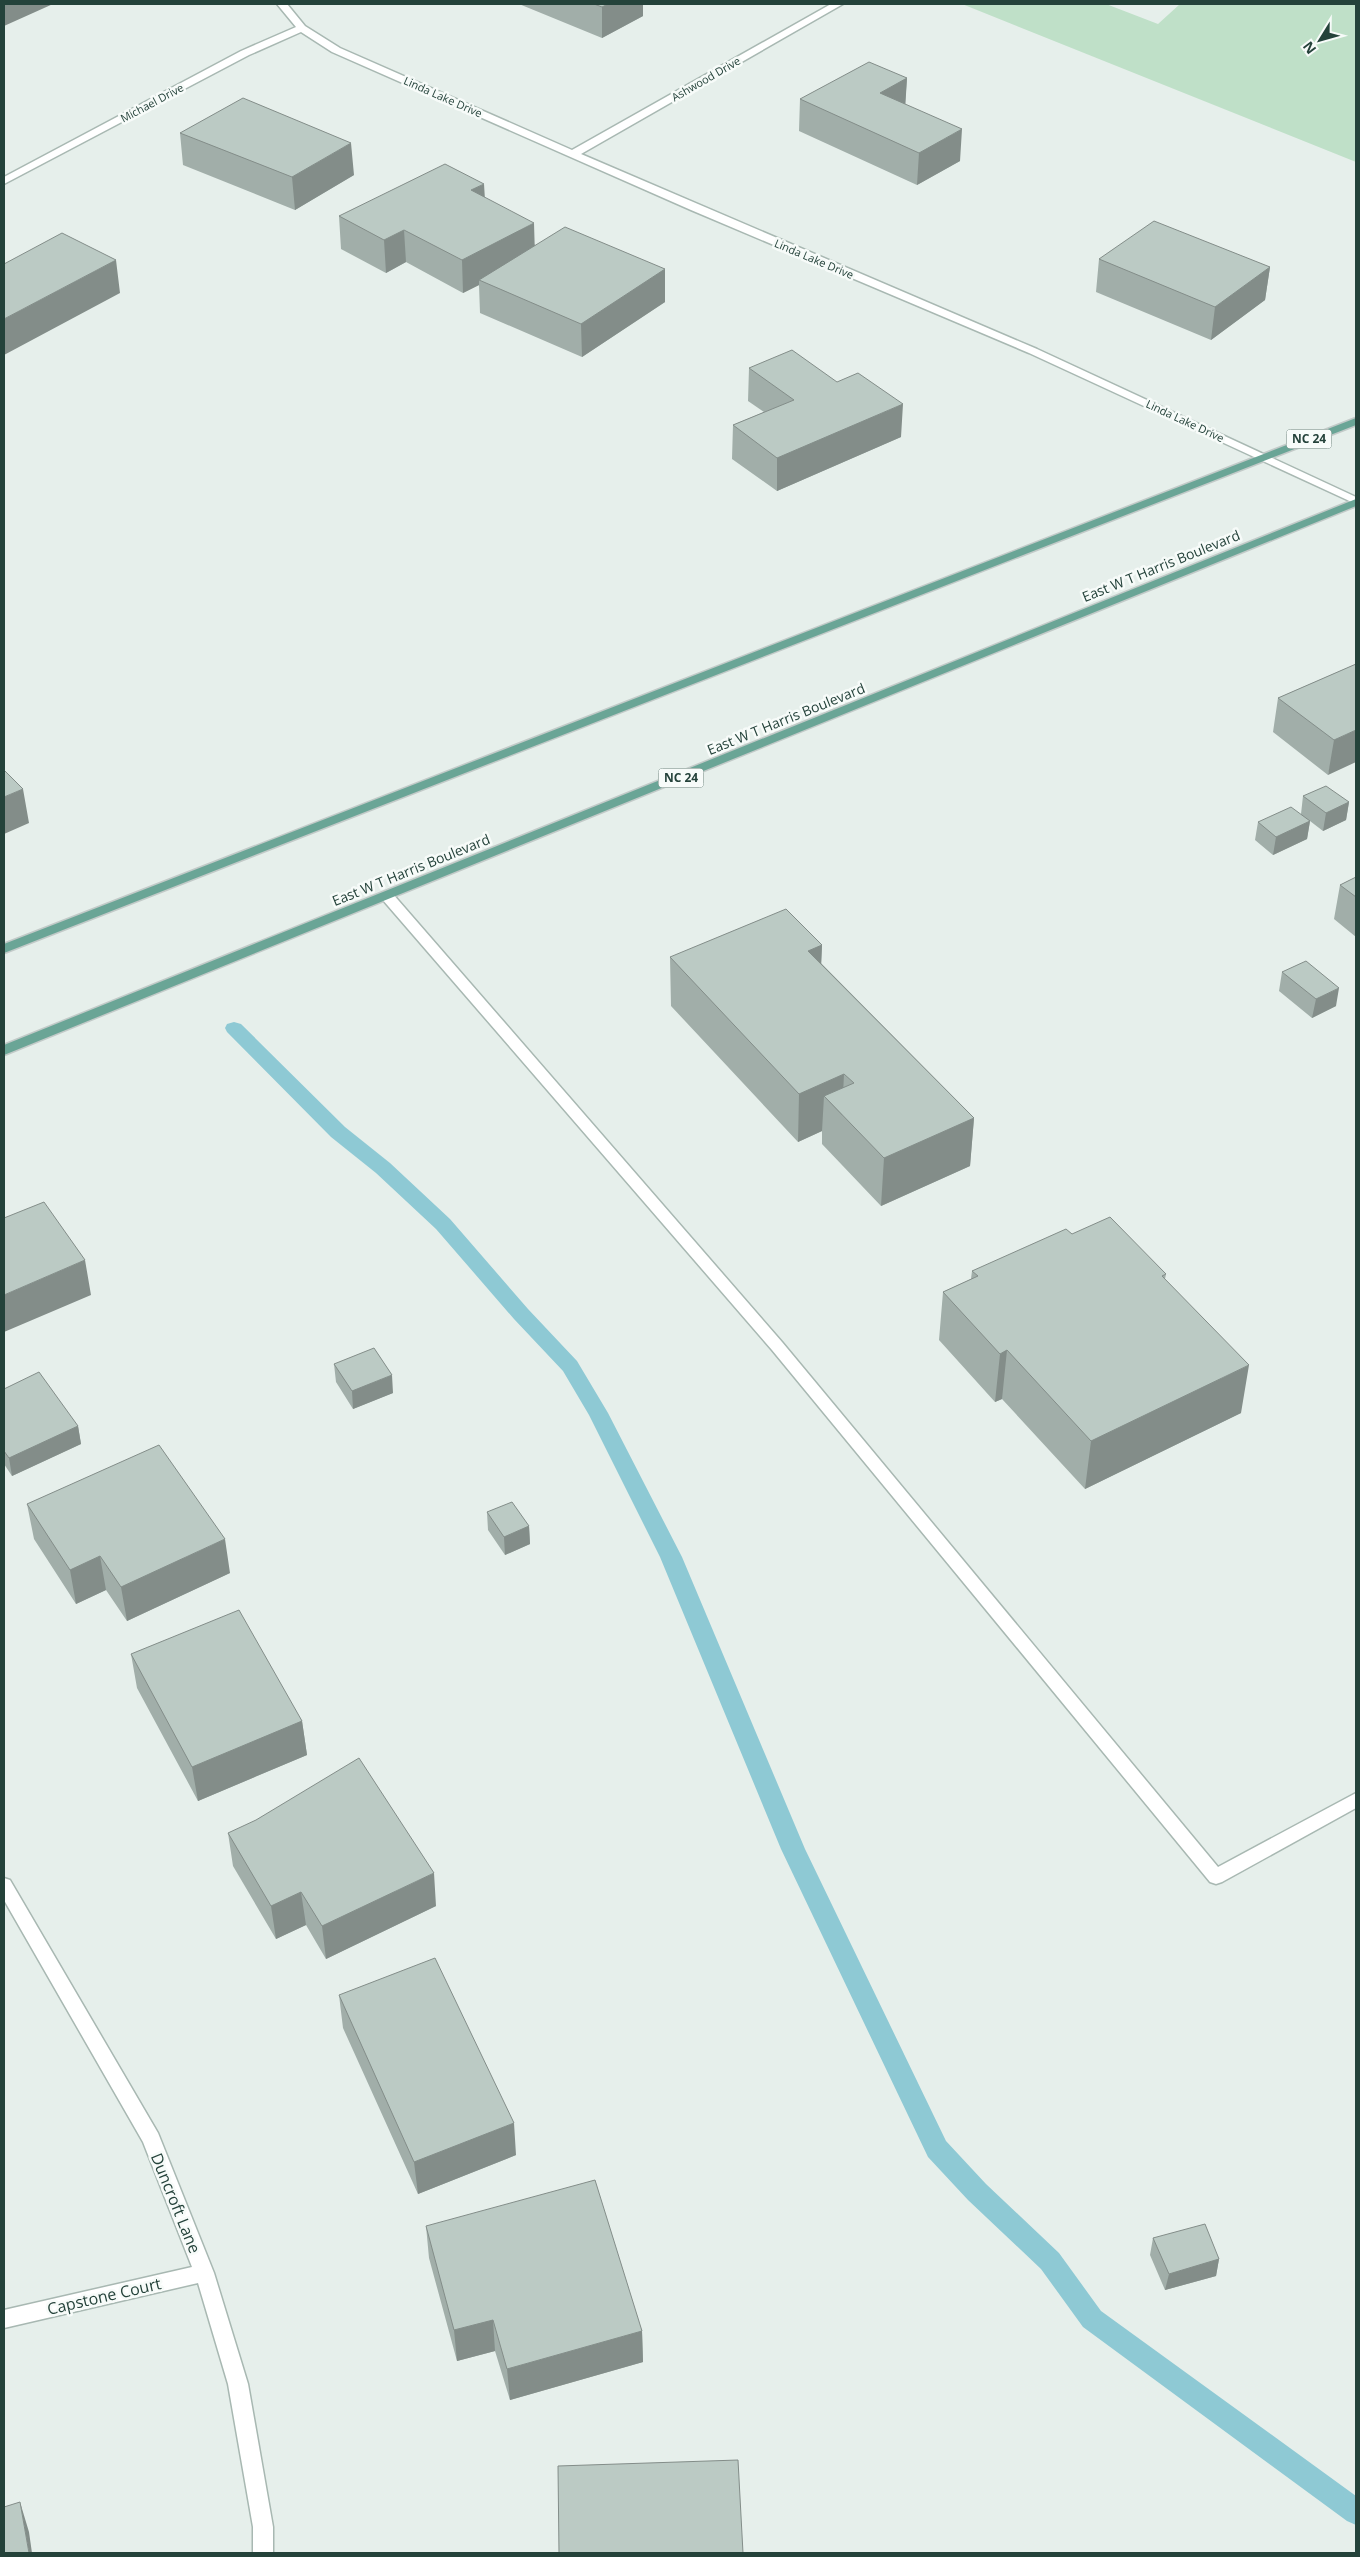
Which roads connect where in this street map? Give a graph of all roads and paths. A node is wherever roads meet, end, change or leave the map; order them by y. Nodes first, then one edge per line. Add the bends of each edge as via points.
1 (282, 4) edge
2 (838, 4) edge
3 (302, 28) junction
4 (573, 154) junction
5 (4, 181) edge
6 (1356, 421) edge
7 (1262, 456) junction
8 (1356, 501) edge
9 (387, 896) junction
10 (4, 948) edge
11 (4, 1050) edge
12 (1356, 1800) edge
13 (4, 1885) edge
14 (204, 2273) junction
15 (4, 2319) edge
16 (263, 2553) edge

1 - 3 street, Linda Lake Drive
2 - 4 street, Ashwood Drive
3 - 4 street, Linda Lake Drive via 336,50
3 - 5 street, Michael Drive via 245,53
4 - 7 street, Linda Lake Drive via 1033,351
6 - 7 main road, NC 24
7 - 8 street, Linda Lake Drive
7 - 10 main road, NC 24
8 - 9 main road, East W T Harris Boulevard / NC 24
9 - 11 main road, East W T Harris Boulevard / NC 24
9 - 12 street via 777,1346 1216,1877
13 - 14 street, Duncroft Lane via 151,2139
14 - 15 street, Capstone Court
14 - 16 street, Duncroft Lane via 238,2384 263,2527

